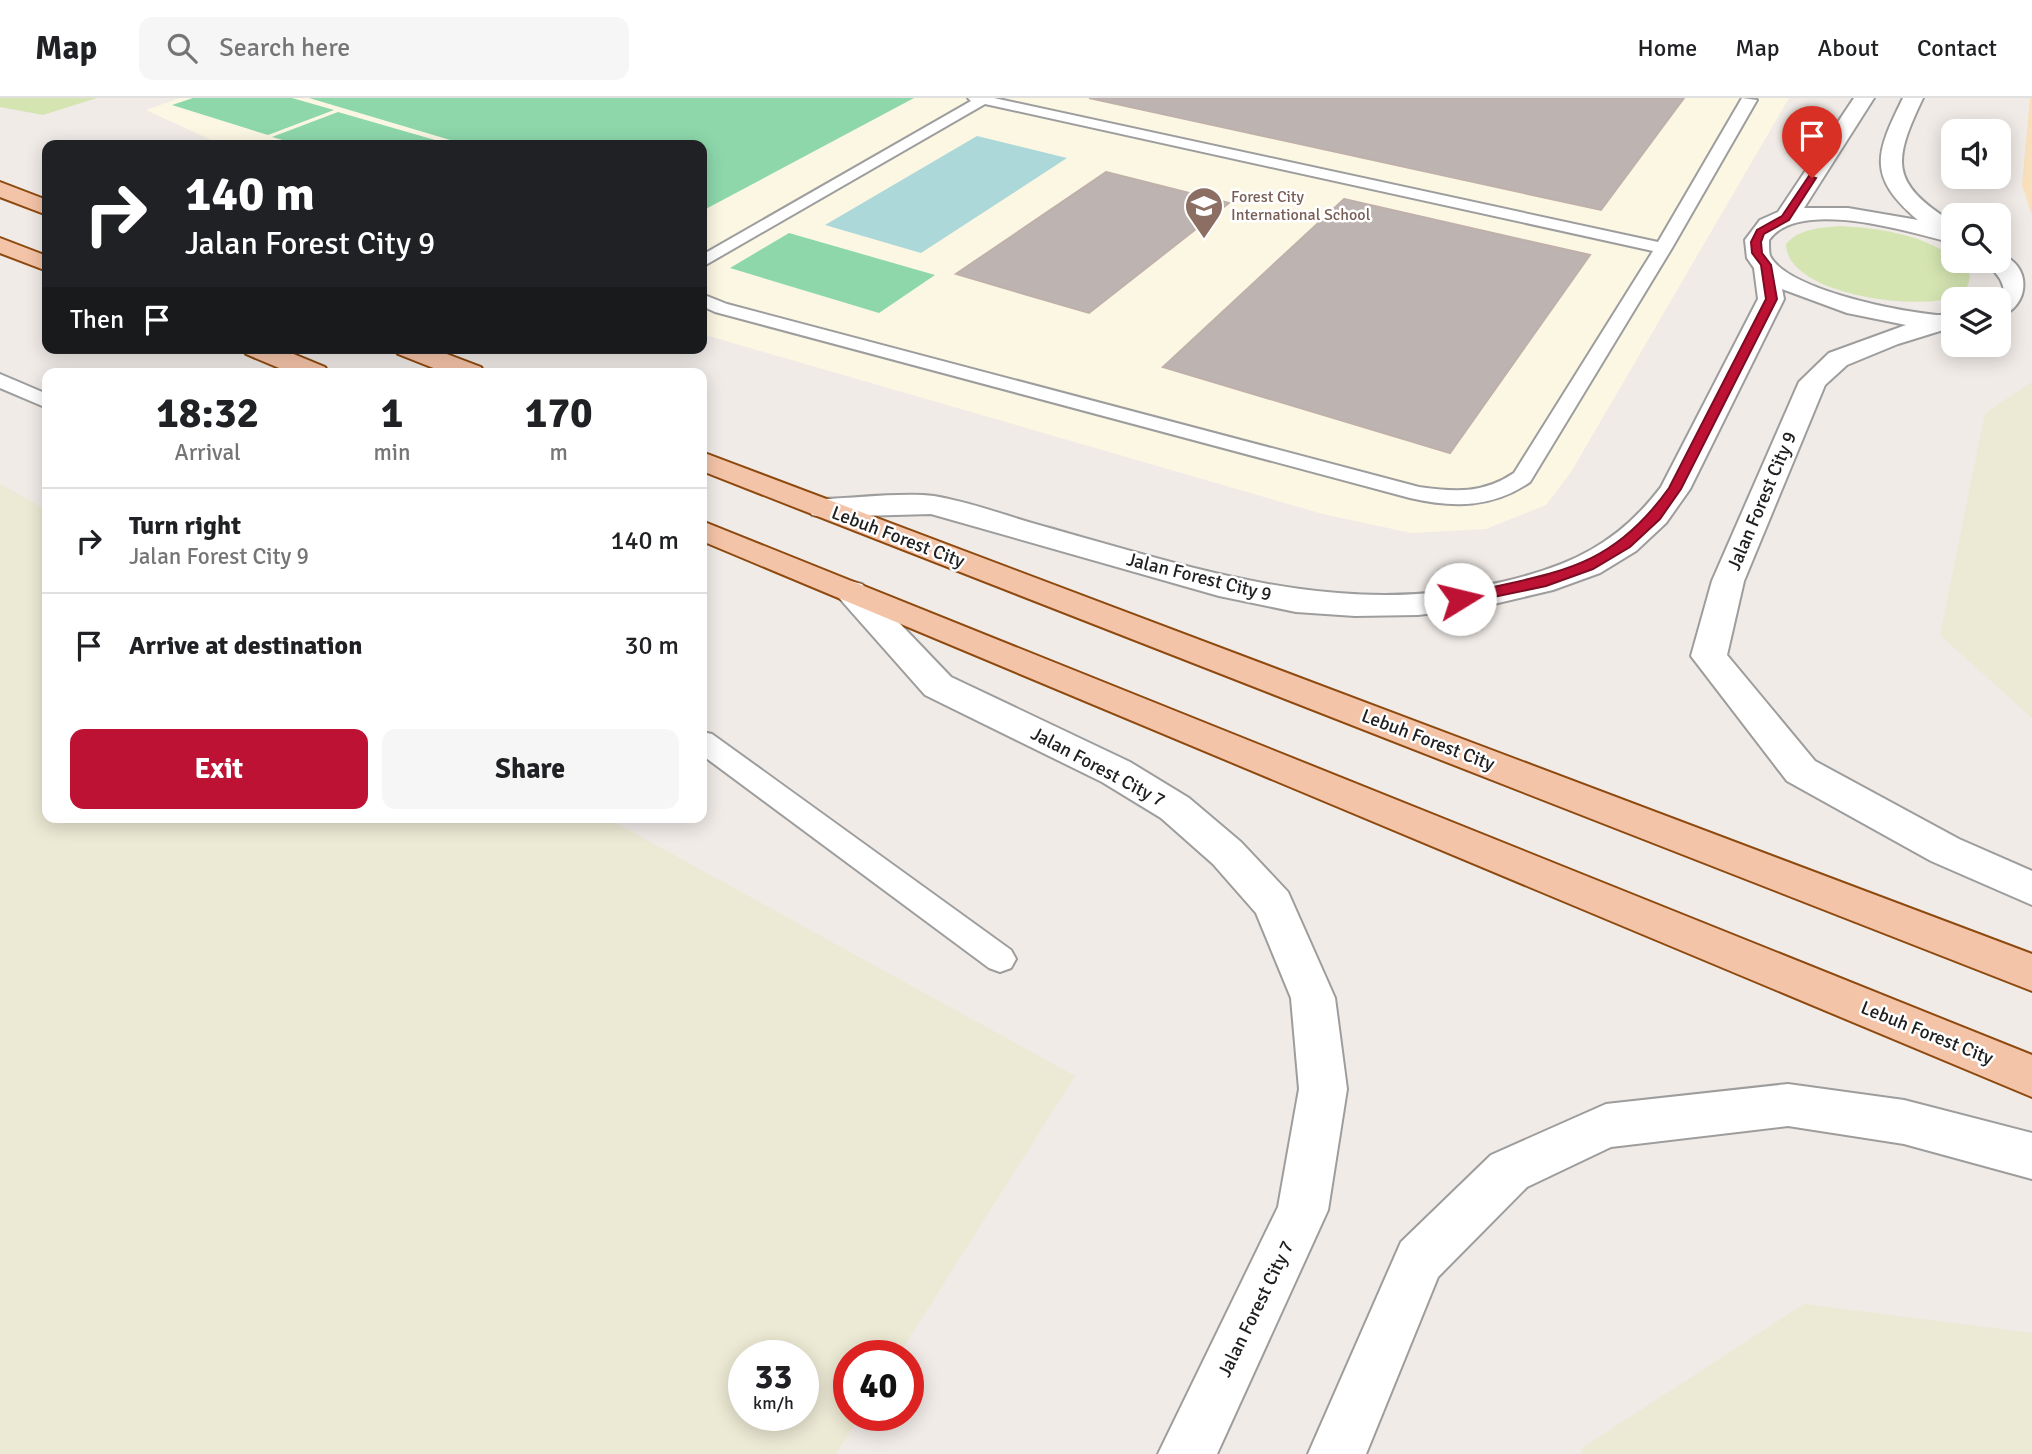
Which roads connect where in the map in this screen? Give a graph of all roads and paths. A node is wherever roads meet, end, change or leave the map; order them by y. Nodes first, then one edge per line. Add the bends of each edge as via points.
1 (1749, 98) edge
2 (1864, 98) edge
3 (1913, 98) edge
4 (979, 99) edge
5 (0, 189) edge
6 (42, 206) edge
7 (1786, 218) junction
8 (1941, 226) edge
9 (1941, 231) edge
10 (0, 245) edge
11 (1663, 248) junction
12 (707, 259) edge
13 (42, 262) edge
14 (1766, 265) junction
15 (2011, 266) edge
16 (2010, 273) edge
17 (2032, 274) edge
18 (707, 301) edge
19 (2011, 306) edge
20 (1941, 320) edge
21 (1941, 324) edge
22 (269, 354) edge
23 (422, 354) edge
24 (303, 368) edge
25 (458, 368) edge
26 (0, 380) edge
27 (42, 400) edge
28 (707, 463) edge
29 (823, 508) junction
30 (707, 532) edge
31 (850, 591) junction
32 (707, 745) edge
33 (2032, 889) edge
34 (1000, 959) dead end
35 (2032, 973) edge
36 (2032, 1076) edge
37 (2032, 1156) edge
38 (1186, 1454) edge
39 (1337, 1454) edge

1 - 11 lane
2 - 7 street, Jalan Forest City 9
3 - 8 street, Jalan Forest City 9 via 1890,163 1900,188 1918,211
4 - 11 lane
4 - 12 lane
5 - 6 main road
7 - 9 street, Jalan Forest City 9 via 1855,214
7 - 14 street, Jalan Forest City 9 via 1760,232 1757,253
10 - 13 main road
11 - 18 lane via 1522,477 1506,490 1481,497 1418,493
14 - 20 street, Jalan Forest City 9 via 1800,289 1853,308
14 - 29 street, Jalan Forest City 9 via 1771,299 1675,489 1625,544 1588,566 1541,583 1481,597 1418,604 1296,601 1231,589 932,505
15 - 17 street
16 - 19 street via 2017,286
21 - 33 street, Jalan Forest City 9 via 1838,359 1813,382 1728,581 1709,656 1801,771 1945,850
22 - 24 main road
23 - 25 main road
26 - 27 lane
28 - 29 main road, Lebuh Forest City
29 - 35 main road, Lebuh Forest City
30 - 31 main road, Lebuh Forest City
31 - 36 main road, Lebuh Forest City
31 - 38 street, Jalan Forest City 7 via 938,686 1116,772 1175,808 1227,853 1273,904 1313,998 1323,1089 1303,1210
32 - 34 lane
37 - 39 street via 1904,1122 1788,1105 1606,1126 1508,1171 1419,1260

